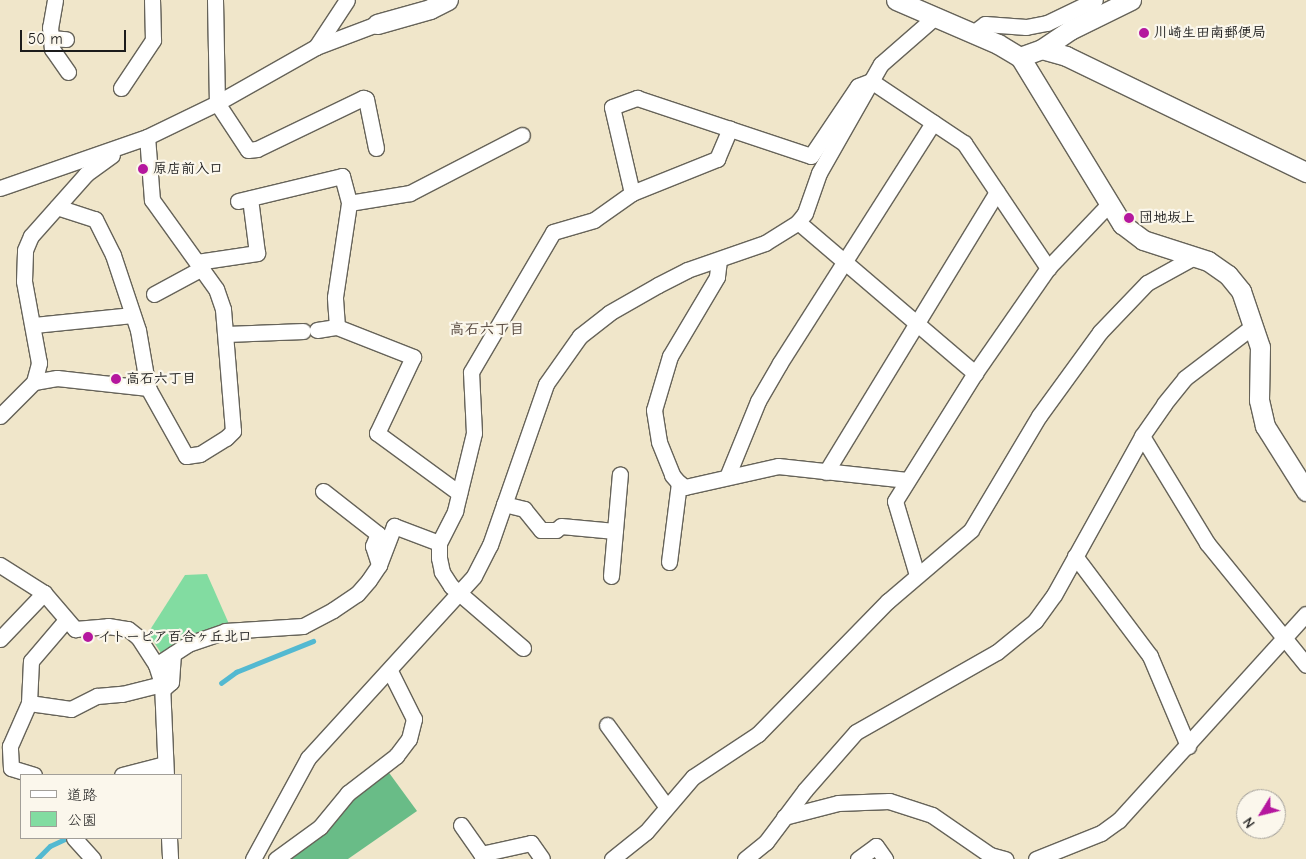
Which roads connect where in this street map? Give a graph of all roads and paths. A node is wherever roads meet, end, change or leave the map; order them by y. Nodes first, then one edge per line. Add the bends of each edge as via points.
1 (55, 0) edge
2 (152, 0) edge
3 (215, 0) edge
4 (347, 0) edge
5 (448, 0) edge
6 (896, 0) edge
7 (1095, 0) edge
8 (1131, 0) edge
9 (936, 16) junction
10 (377, 24) joint
11 (973, 33) junction
12 (50, 38) junction
13 (66, 39) dead end
14 (316, 47) junction
15 (1042, 49) junction
16 (1020, 57) junction
17 (68, 72) dead end
18 (870, 81) junction
19 (120, 88) dead end
20 (217, 103) junction
21 (933, 123) junction
22 (730, 129) junction
23 (522, 135) dead end
24 (147, 137) junction
25 (126, 145) junction
26 (376, 148) dead end
27 (1306, 172) edge
28 (0, 188) edge
29 (997, 192) junction
30 (632, 194) junction
31 (349, 203) junction
32 (1109, 204) junction
33 (57, 207) junction
34 (798, 222) junction
35 (1194, 257) junction
36 (719, 260) junction
37 (845, 262) junction
38 (199, 265) junction
39 (1048, 268) junction
40 (154, 294) dead end
41 (132, 315) junction
42 (917, 323) junction
43 (34, 325) junction
44 (1252, 326) junction
45 (337, 327) junction
46 (227, 334) junction
47 (975, 373) junction
48 (34, 382) junction
49 (148, 388) junction
50 (0, 416) edge
51 (1142, 436) junction
52 (826, 472) junction
53 (620, 474) dead end
54 (727, 477) junction
55 (907, 480) junction
56 (679, 483) junction
57 (323, 491) dead end
58 (1306, 491) edge
59 (459, 493) junction
60 (504, 504) junction
61 (615, 532) junction
62 (439, 543) junction
63 (1075, 556) junction
64 (670, 562) dead end
65 (379, 564) junction
66 (0, 566) edge
67 (917, 575) junction
68 (611, 576) dead end
69 (44, 593) junction
70 (461, 594) junction
71 (1306, 614) edge
72 (66, 620) junction
73 (1285, 638) junction
74 (0, 639) edge
75 (523, 648) dead end
76 (173, 654) junction
77 (156, 665) junction
78 (1306, 665) edge
79 (390, 671) junction
80 (162, 687) junction
81 (28, 703) junction
82 (607, 725) dead end
83 (1188, 746) junction
84 (166, 770) edge
85 (31, 774) edge
86 (131, 774) edge
87 (666, 806) junction
88 (784, 817) junction
89 (461, 824) dead end
90 (75, 839) edge
91 (169, 839) edge
92 (93, 859) edge
93 (170, 859) edge
94 (254, 859) edge
95 (276, 859) edge
96 (542, 859) edge
97 (612, 859) edge
98 (745, 859) edge
99 (858, 859) edge
100 (885, 859) edge
101 (1005, 859) edge
102 (1036, 859) edge

1 - 12 street
2 - 19 street via 152,40
3 - 20 street
4 - 14 street
5 - 10 street via 430,9
6 - 9 street
7 - 11 street via 1047,23 1026,27 985,24
8 - 15 street via 1070,30
9 - 11 street
9 - 18 street via 881,64
10 - 14 street
11 - 16 street
12 - 13 street
12 - 17 street via 52,49
14 - 20 street
15 - 16 street
15 - 27 street via 1066,56
16 - 32 street
18 - 21 street
18 - 22 street via 858,86 811,156
18 - 34 street via 819,173 805,213
20 - 24 street
20 - 26 street via 248,150 257,150 363,98
21 - 29 street via 964,143
21 - 37 street
22 - 30 street via 717,159
22 - 30 street via 637,98 612,107
23 - 31 street via 410,192
24 - 25 street
24 - 38 street via 152,200
25 - 28 street
25 - 33 street via 86,174
29 - 39 street
29 - 42 street
30 - 59 street via 594,220 553,232 471,372 474,434
31 - 38 street via 342,176 244,200 257,253
31 - 45 street via 335,297
32 - 35 street via 1122,224 1143,240
32 - 39 street
33 - 41 street via 95,219 114,255
33 - 43 street via 31,236 25,250 24,281
34 - 36 street via 764,243
34 - 37 street
35 - 44 street via 1208,261 1228,275 1241,291
35 - 67 street via 1147,284 1100,332 1039,416 971,530
36 - 56 street via 717,277 670,356 654,410 660,442 672,475
36 - 60 street via 687,270 658,285 609,313 580,336 546,384
37 - 42 street
37 - 54 street via 758,401
38 - 40 street
38 - 46 street via 216,289
39 - 47 street
41 - 43 street
41 - 49 street
42 - 47 street
42 - 52 street
43 - 48 street via 39,363
44 - 51 street via 1185,378
44 - 58 street via 1260,347 1260,414
45 - 46 street
45 - 59 street via 413,357 377,433
46 - 49 street via 233,431 226,438 200,454 186,456
47 - 55 street
48 - 49 street via 57,378
48 - 50 street
51 - 63 street
51 - 73 street via 1207,542
52 - 54 street via 778,466
52 - 55 street
53 - 61 street
54 - 56 street via 685,487
55 - 67 street via 895,501
56 - 64 street
57 - 65 street via 378,534 373,546
59 - 62 street via 455,511
60 - 61 street via 524,509 542,530 556,530 561,526
60 - 70 street via 490,545
61 - 68 street
62 - 65 street via 394,526
62 - 70 street via 442,572
63 - 83 street via 1150,656
63 - 88 street via 1035,621 1017,638 856,732
65 - 76 street via 357,594 303,626 225,631 188,644
66 - 69 street
67 - 87 street via 758,734 693,777
69 - 72 street
69 - 74 street
70 - 75 street
70 - 79 street
71 - 73 street
72 - 77 street via 75,629 108,626 128,629 138,637
72 - 81 street via 31,661
73 - 78 street
73 - 83 street
76 - 77 street
76 - 80 street via 172,682
77 - 80 street
79 - 94 street via 338,722 308,758
79 - 95 street via 414,719 409,739 396,756 348,793 320,827
80 - 81 street via 97,696 71,709
80 - 84 street
81 - 85 street via 10,746 9,757 11,768
82 - 87 street
83 - 102 street via 1148,791 1101,833
84 - 86 street
87 - 97 street via 646,832
88 - 98 street via 766,842
88 - 101 street via 838,803 889,801 932,816 990,855
89 - 96 street via 481,854 531,843
90 - 92 street
91 - 93 street
99 - 100 street via 876,846

